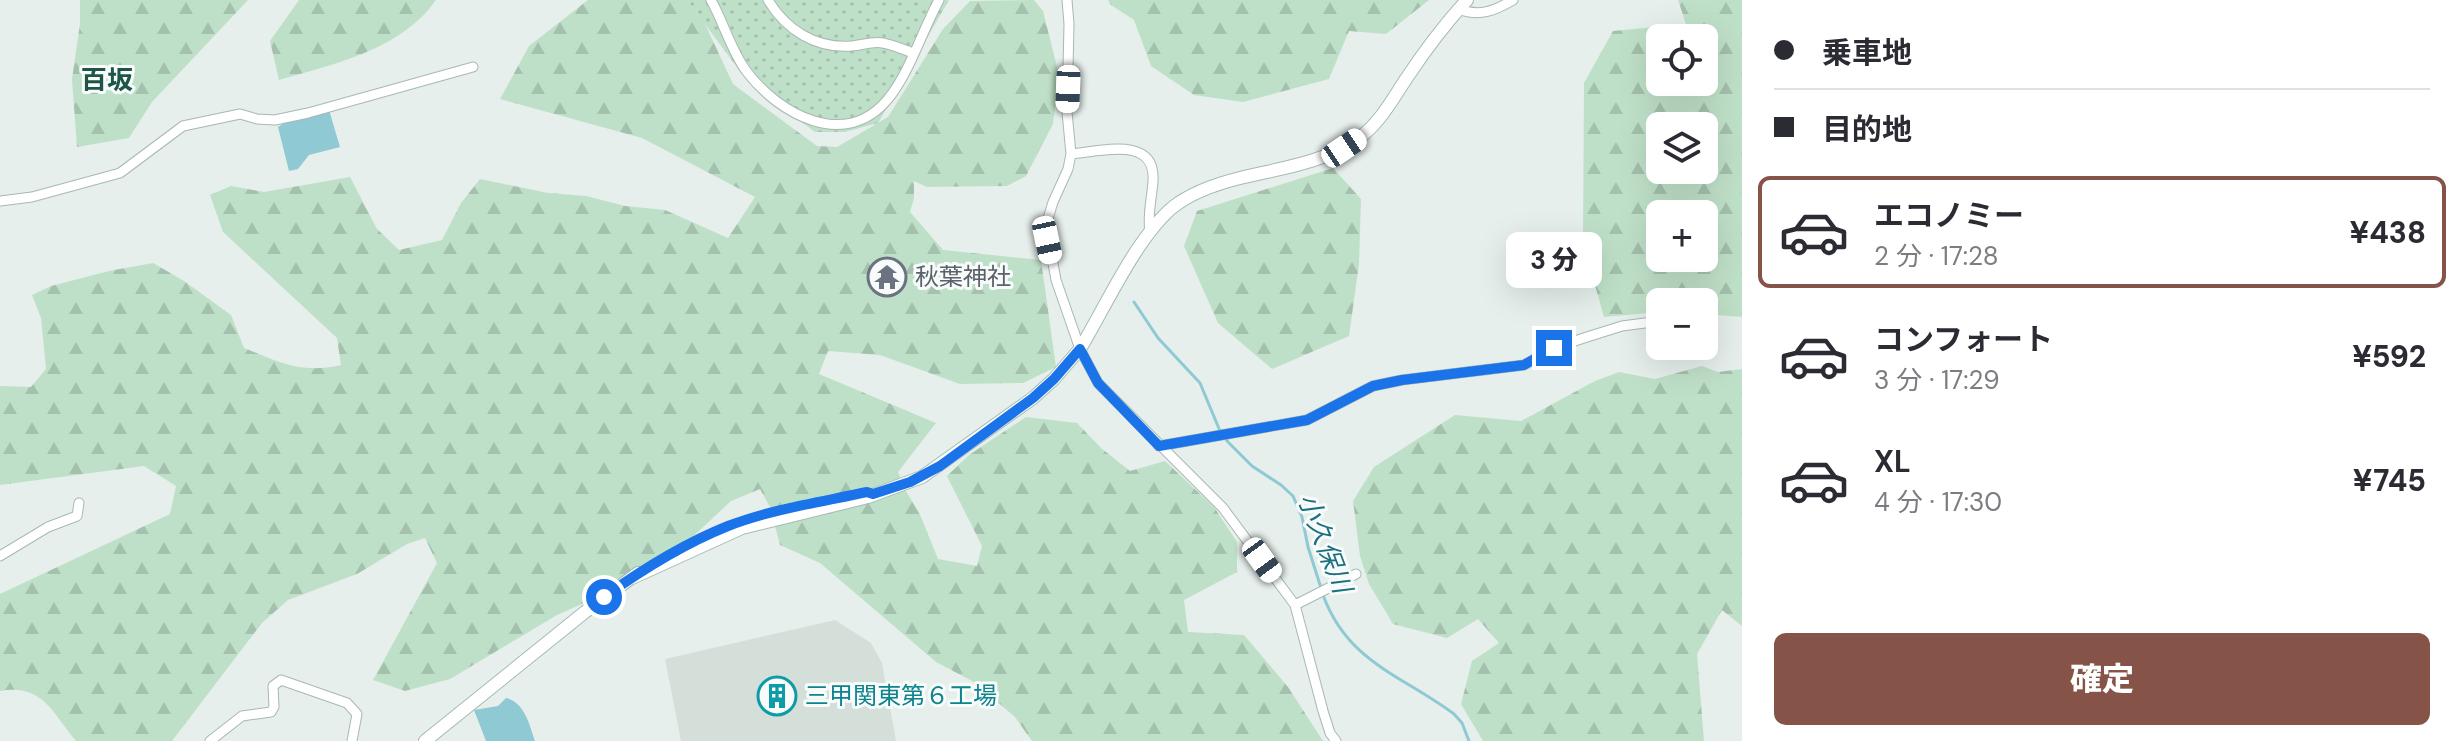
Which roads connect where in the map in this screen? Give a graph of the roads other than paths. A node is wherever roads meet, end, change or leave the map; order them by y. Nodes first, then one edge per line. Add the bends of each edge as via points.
1 (711, 0) edge
2 (768, 0) edge
3 (939, 0) edge
4 (1067, 0) edge
5 (1513, 0) edge
6 (1463, 5) edge
7 (913, 53) junction
8 (473, 67) dead end
9 (1071, 154) junction
10 (0, 201) edge
11 (1150, 232) junction
12 (1646, 323) edge
13 (1080, 349) junction
14 (1159, 446) junction
15 (79, 503) dead end
16 (0, 556) edge
17 (1356, 574) dead end
18 (1295, 605) junction
19 (210, 741) edge
20 (352, 741) edge
21 (425, 741) edge
22 (1336, 741) edge

1 - 7 street via 748,73 787,111 823,124 857,121 879,107
2 - 7 street via 787,24 815,42 884,43
3 - 7 street
4 - 9 street
5 - 6 street via 1474,14
6 - 11 street via 1379,120 1358,139 1318,159 1196,193
8 - 10 street via 275,120 240,114 183,126 120,173
9 - 11 street via 1127,149 1149,160
9 - 13 street via 1046,225 1056,280
11 - 13 street
12 - 14 street via 1554,348 1524,365 1373,386 1307,420
13 - 14 street via 1098,383
13 - 21 street via 1033,398 910,482 766,514 659,560 585,612
14 - 18 street via 1223,508
15 - 16 street via 77,516
17 - 18 street
18 - 22 street
19 - 20 street via 242,716 271,712 273,686 281,680 347,703 357,714

